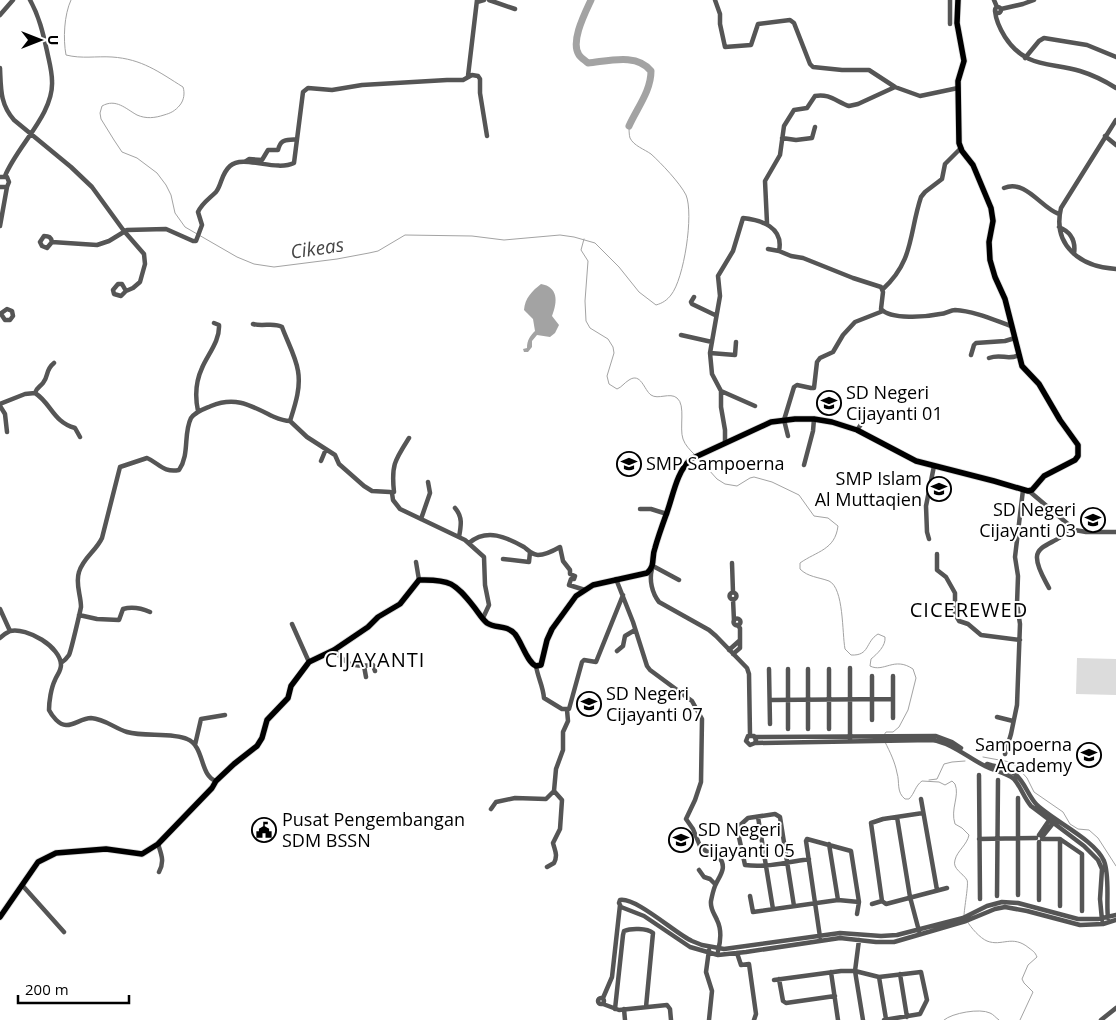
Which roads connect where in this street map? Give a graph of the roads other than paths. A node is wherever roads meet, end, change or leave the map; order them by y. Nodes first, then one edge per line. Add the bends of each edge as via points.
1 (13, 0) edge
2 (30, 0) edge
3 (484, 0) edge
4 (489, 0) edge
5 (715, 0) edge
6 (950, 0) edge
7 (958, 0) edge
8 (994, 0) edge
9 (1034, 0) edge
10 (477, 1) edge
11 (516, 9) dead end
12 (998, 9) junction
13 (0, 15) edge
14 (950, 24) dead end
15 (1116, 57) edge
16 (1025, 58) junction
17 (0, 68) edge
18 (468, 76) junction
19 (895, 87) junction
20 (958, 88) junction
21 (1116, 88) edge
22 (1116, 120) edge
23 (815, 127) dead end
24 (30, 133) junction
25 (487, 136) dead end
26 (1105, 136) junction
27 (782, 138) junction
28 (297, 139) junction
29 (1116, 145) edge
30 (961, 148) junction
31 (246, 161) junction
32 (2, 176) edge
33 (7, 187) junction
34 (1004, 188) dead end
35 (0, 189) edge
36 (1048, 208) junction
37 (1061, 208) junction
38 (1059, 214) junction
39 (767, 224) junction
40 (0, 226) edge
41 (1059, 227) junction
42 (124, 232) junction
43 (52, 242) dead end
44 (768, 249) dead end
45 (779, 251) junction
46 (1074, 254) junction
47 (1116, 269) edge
48 (883, 289) junction
49 (126, 290) dead end
50 (694, 297) dead end
51 (883, 311) junction
52 (715, 315) junction
53 (214, 323) dead end
54 (253, 324) dead end
55 (1011, 326) junction
56 (680, 335) dead end
57 (1015, 338) junction
58 (712, 342) junction
59 (736, 342) dead end
60 (710, 353) junction
61 (971, 355) dead end
62 (1019, 355) junction
63 (988, 358) dead end
64 (54, 363) dead end
65 (721, 391) junction
66 (35, 393) junction
67 (0, 405) edge
68 (755, 406) dead end
69 (198, 411) junction
70 (867, 416) dead end
71 (814, 419) junction
72 (784, 420) junction
73 (290, 421) junction
74 (858, 430) junction
75 (7, 432) dead end
76 (788, 436) dead end
77 (80, 437) dead end
78 (409, 438) dead end
79 (724, 444) junction
80 (326, 448) junction
81 (321, 461) dead end
82 (804, 465) dead end
83 (934, 466) junction
84 (428, 482) dead end
85 (1026, 490) junction
86 (392, 493) junction
87 (455, 508) dead end
88 (640, 509) dead end
89 (667, 514) junction
90 (421, 519) junction
91 (1071, 527) junction
92 (1116, 532) edge
93 (459, 537) junction
94 (929, 539) dead end
95 (470, 543) junction
96 (530, 552) junction
97 (937, 554) dead end
98 (503, 559) dead end
99 (416, 562) dead end
100 (732, 563) dead end
101 (652, 567) junction
102 (616, 579) junction
103 (419, 580) junction
104 (679, 580) dead end
105 (1049, 588) dead end
106 (585, 590) junction
107 (623, 595) junction
108 (1, 610) edge
109 (150, 612) dead end
110 (79, 615) junction
111 (483, 618) junction
112 (292, 624) dead end
113 (635, 630) junction
114 (10, 631) junction
115 (0, 638) edge
116 (1020, 640) junction
117 (739, 641) junction
118 (334, 650) junction
119 (730, 650) junction
120 (617, 651) dead end
121 (733, 654) junction
122 (310, 662) junction
123 (61, 663) junction
124 (364, 666) junction
125 (536, 666) junction
126 (850, 668) dead end
127 (769, 669) dead end
128 (788, 669) dead end
129 (808, 669) dead end
130 (828, 669) dead end
131 (374, 671) dead end
132 (366, 676) dead end
133 (872, 676) dead end
134 (893, 676) dead end
135 (893, 699) junction
136 (770, 700) junction
137 (788, 700) junction
138 (808, 700) junction
139 (829, 700) junction
140 (850, 700) junction
141 (872, 700) junction
142 (567, 710) junction
143 (226, 715) dead end
144 (997, 717) dead end
145 (893, 718) dead end
146 (872, 720) dead end
147 (1013, 721) junction
148 (770, 724) dead end
149 (788, 729) dead end
150 (808, 729) dead end
151 (829, 729) dead end
152 (850, 739) junction
153 (195, 745) junction
154 (1005, 754) dead end
155 (979, 775) dead end
156 (213, 780) junction
157 (998, 780) dead end
158 (554, 791) junction
159 (1018, 798) dead end
160 (921, 799) dead end
161 (491, 809) dead end
162 (923, 813) junction
163 (758, 817) junction
164 (897, 817) junction
165 (1053, 819) junction
166 (1018, 838) junction
167 (1040, 838) junction
168 (979, 839) junction
169 (998, 839) junction
170 (1060, 839) junction
171 (158, 844) junction
172 (829, 844) junction
173 (809, 859) junction
174 (787, 862) junction
175 (766, 865) junction
176 (547, 866) dead end
177 (699, 870) dead end
178 (159, 872) dead end
179 (715, 884) junction
180 (22, 885) junction
181 (947, 888) dead end
182 (936, 890) junction
183 (1104, 890) junction
184 (1018, 895) dead end
185 (750, 896) dead end
186 (997, 896) dead end
187 (910, 897) junction
188 (980, 899) dead end
189 (838, 900) junction
190 (1039, 900) dead end
191 (859, 902) junction
192 (882, 902) junction
193 (816, 904) junction
194 (872, 904) dead end
195 (620, 905) junction
196 (794, 906) junction
197 (1060, 906) dead end
198 (774, 909) junction
199 (1104, 910) junction
200 (1082, 911) dead end
201 (857, 914) dead end
202 (1116, 915) edge
203 (0, 917) edge
204 (964, 919) junction
205 (1105, 920) junction
206 (1116, 920) edge
207 (918, 929) junction
208 (64, 932) dead end
209 (921, 935) junction
210 (820, 938) junction
211 (859, 938) junction
212 (710, 947) junction
213 (719, 948) junction
214 (709, 953) junction
215 (737, 953) junction
216 (718, 955) junction
217 (855, 971) junction
218 (831, 972) junction
219 (900, 974) junction
220 (879, 976) junction
221 (834, 996) junction
222 (646, 1007) junction
223 (1116, 1008) edge
224 (615, 1009) junction
225 (624, 1009) junction
226 (907, 1017) junction
227 (625, 1020) edge
228 (671, 1020) edge
229 (709, 1020) edge
230 (754, 1020) edge
231 (838, 1020) edge
232 (863, 1020) edge
233 (885, 1020) edge
234 (1100, 1020) edge

1 - 13 street
2 - 24 street via 42,32 52,82 48,105
3 - 10 street
4 - 11 street
5 - 19 street via 725,47 751,45 758,24 790,20 794,22 813,67 869,70
6 - 14 street
7 - 20 main road via 957,23 964,61
8 - 12 street
9 - 12 street
10 - 18 street
12 - 16 street via 998,23 1004,36
15 - 16 street via 1087,45 1044,38
16 - 21 street via 1083,72
17 - 24 street via 4,108
18 - 25 street via 480,77
18 - 28 street via 466,80 362,85 332,90 305,89
19 - 20 street via 920,96
19 - 27 street via 849,106 831,97 817,96 808,108 794,110 785,124
20 - 30 main road
22 - 26 street
23 - 27 street via 812,138
24 - 32 street
24 - 42 street via 92,187
26 - 29 street
26 - 37 street
27 - 39 street via 780,155 764,183
28 - 31 street via 282,141 278,150 268,150 262,160
28 - 31 street via 295,160 291,164 280,166
30 - 48 street via 945,164 942,180 921,197 907,253 895,276
30 - 55 main road via 973,165 991,208 990,260
31 - 42 street via 229,167 217,190 199,209 202,225 197,239 193,241 166,229
32 - 33 street via 9,179
33 - 35 street
33 - 40 street
34 - 36 street via 1011,185 1022,189
36 - 37 street
36 - 38 street
37 - 38 street
38 - 41 street
39 - 45 street via 780,240
39 - 52 street via 743,218 733,251 718,276 720,296
41 - 46 street
41 - 46 street via 1073,238
42 - 43 street via 97,245
42 - 49 street via 146,259 140,282
44 - 45 street
45 - 48 street
46 - 47 street via 1092,266
48 - 51 street
50 - 52 street via 692,304
51 - 55 street via 903,317 956,310
51 - 72 street via 855,322 833,352 820,358 814,387 795,386
52 - 58 street
53 - 69 street via 219,324 219,333 198,379
54 - 73 street via 280,326 297,366 298,387
55 - 57 main road
56 - 58 street
57 - 61 street via 976,343
57 - 62 main road
58 - 60 street
59 - 60 street via 734,355
60 - 65 street via 711,371
62 - 63 street
62 - 85 main road via 1024,368 1043,391 1079,451 1075,460 1044,476
64 - 66 street
65 - 68 street
65 - 79 street
66 - 67 street
66 - 77 street via 53,414 75,428
67 - 75 street
69 - 73 street via 222,402 237,401 282,421
69 - 110 street via 188,427 184,460 179,470 164,469 147,458 120,467 102,538 79,570
70 - 74 street
71 - 72 main road
71 - 74 main road
71 - 82 street
72 - 76 street
72 - 79 main road via 765,424
73 - 80 street via 307,437
74 - 83 main road via 906,457
78 - 86 street via 393,468
79 - 89 main road via 686,464
80 - 81 street
80 - 86 street via 364,486 372,491
83 - 85 main road
83 - 94 street via 926,506
84 - 90 street via 430,493
85 - 91 street
85 - 116 street via 1015,557
86 - 90 street via 397,506
87 - 93 street via 461,520
88 - 89 street
89 - 101 main road
90 - 93 street
91 - 92 street via 1086,532
91 - 105 street via 1062,537 1043,547 1036,558
93 - 95 street
95 - 96 street via 481,535 497,536
95 - 111 street via 484,557 489,606
96 - 98 street via 529,562
96 - 106 street via 538,555 560,547 563,561 574,576 569,585
97 - 116 street via 936,569 946,577 956,594 955,614 958,619 981,635
99 - 103 street
100 - 117 street via 733,592 729,596 733,599 736,623 740,628
101 - 102 main road via 647,573
101 - 104 street
101 - 119 street via 650,576 659,602 709,630
102 - 106 main road
102 - 107 street
103 - 111 main road via 451,583
103 - 118 main road via 400,604
106 - 125 main road via 576,596 552,629 540,665
107 - 113 street
107 - 142 street via 596,662 582,662 571,707
108 - 114 street
109 - 110 street via 129,608 123,610 119,620
110 - 123 street via 70,651
111 - 125 main road via 487,623 510,628 531,664
112 - 122 street
113 - 120 street via 625,636 623,646
113 - 179 street via 647,666 692,701 702,719 701,782 686,819 703,848 722,860 723,869
114 - 115 street
114 - 123 street via 26,632 41,639
116 - 147 street via 1017,705
117 - 119 street
117 - 121 street via 740,648
118 - 122 main road
118 - 124 street via 347,663
119 - 121 street
121 - 152 street via 749,674 754,738
122 - 156 main road via 294,682 288,698 267,720 256,746
123 - 153 street via 49,707 50,714 62,724 86,718 98,719 130,733 188,739
124 - 131 street via 373,665
124 - 132 street
125 - 142 street via 544,698
126 - 140 street
127 - 136 street
128 - 137 street
129 - 138 street
130 - 139 street
133 - 141 street
134 - 135 street
135 - 141 street
135 - 145 street
136 - 137 street
136 - 148 street
137 - 138 street
137 - 149 street
138 - 139 street
138 - 150 street
139 - 140 street
139 - 151 street
140 - 141 street
140 - 152 street
141 - 146 street
142 - 158 street via 568,721 563,732 563,750 556,769
143 - 153 street via 201,719
144 - 147 street
147 - 154 street
152 - 165 street via 941,737 989,765 1015,774 1032,799
153 - 156 street via 206,774
155 - 168 street
156 - 171 main road via 212,788
157 - 169 street
158 - 161 street via 546,799 511,798 496,802
158 - 176 street via 562,800 560,829 552,844 557,853 555,861
159 - 166 street
160 - 162 street
162 - 164 street
162 - 182 street
163 - 174 street via 778,814 780,817
163 - 175 street
163 - 175 street via 748,818 737,828 745,865
164 - 187 street
164 - 192 street via 870,823
165 - 167 street
165 - 183 street via 1099,853 1106,866
166 - 167 street
166 - 169 street
166 - 184 street
167 - 170 street
167 - 190 street
168 - 169 street
168 - 188 street
169 - 186 street
170 - 197 street
170 - 200 street via 1082,854
171 - 178 street via 163,858
171 - 180 main road via 142,854 106,849 56,853 38,862
172 - 173 street via 807,839
172 - 189 street
172 - 191 street via 851,851
173 - 174 street
173 - 193 street
174 - 175 street
174 - 196 street
175 - 198 street
177 - 179 street
179 - 213 street via 711,906 720,930
180 - 203 main road
180 - 208 street
181 - 182 street
182 - 187 street
183 - 199 street
183 - 199 street via 1100,899
185 - 198 street via 753,912
187 - 192 street via 886,904
187 - 207 street
189 - 191 street
189 - 193 street
191 - 201 street
192 - 194 street
193 - 196 street
193 - 210 street
195 - 212 street via 620,900 627,900 685,938
195 - 214 street via 644,916 682,943
195 - 224 street via 612,977 603,1001
196 - 198 street
199 - 205 street
202 - 205 street
204 - 205 street via 994,904 1009,902 1078,920
204 - 207 street
204 - 209 street
205 - 206 street
207 - 209 street
207 - 211 street via 889,936
209 - 211 street via 886,943
210 - 211 street via 840,933
210 - 213 street
210 - 215 street
211 - 217 street
212 - 213 street
212 - 214 street
213 - 216 street
214 - 216 street
214 - 229 street via 706,972 712,991
215 - 216 street
215 - 230 street via 741,965 749,964 756,1014
217 - 218 street
217 - 220 street
217 - 232 street
218 - 221 street
218 - 221 street via 777,979 784,1002
219 - 220 street
219 - 226 street
219 - 226 street via 921,972 927,1000 920,1014
220 - 233 street
221 - 231 street
222 - 224 street via 653,932 628,929 624,931
222 - 225 street
222 - 228 street via 667,1004
223 - 234 street
224 - 225 street
225 - 227 street
226 - 233 street

